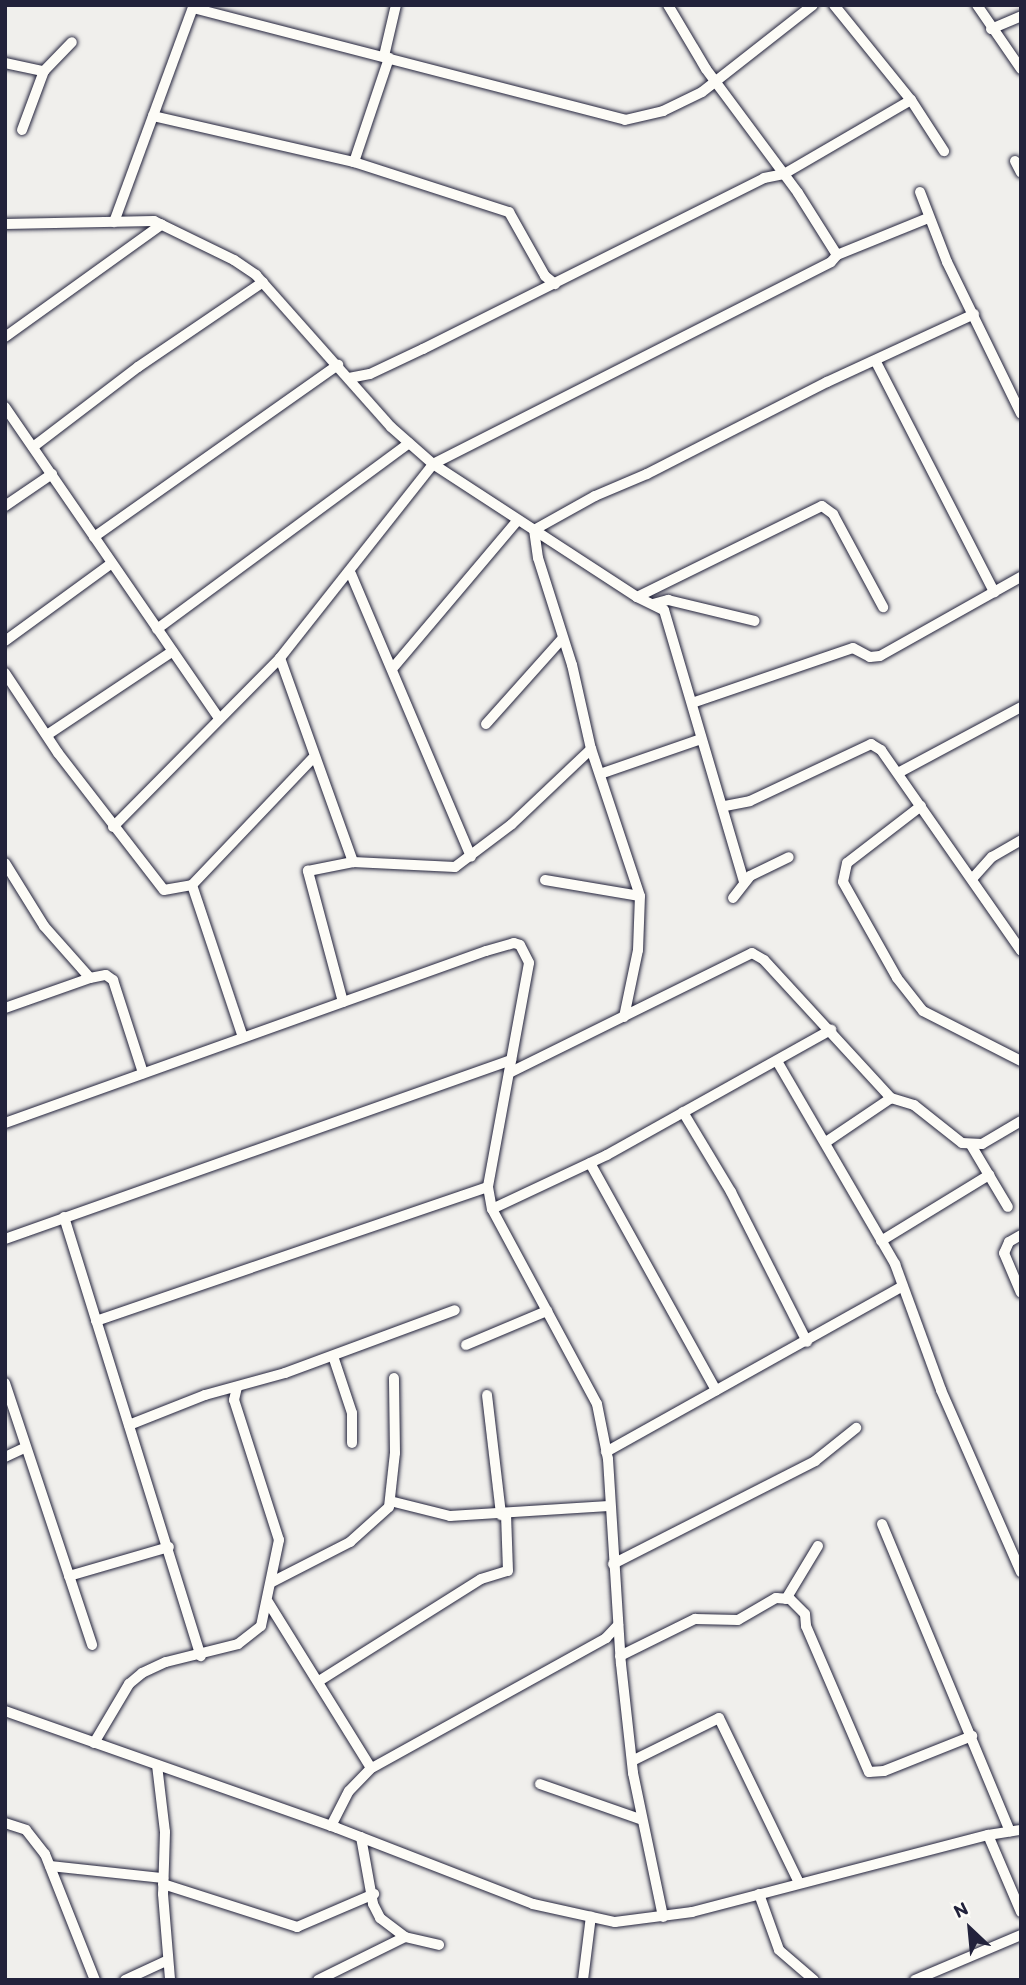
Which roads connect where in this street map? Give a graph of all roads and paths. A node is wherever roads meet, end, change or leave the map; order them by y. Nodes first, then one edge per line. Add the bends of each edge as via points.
1 (396, 5) edge
2 (668, 5) edge
3 (813, 5) edge
4 (834, 5) edge
5 (977, 5) edge
6 (193, 7) edge
7 (1021, 16) edge
8 (991, 29) junction
9 (72, 42) dead end
10 (387, 57) junction
11 (5, 63) edge
12 (1021, 69) edge
13 (44, 71) junction
14 (714, 81) junction
15 (911, 100) junction
16 (153, 116) junction
17 (22, 130) dead end
18 (944, 151) dead end
19 (1014, 161) dead end
20 (354, 162) junction
21 (1021, 173) edge
22 (784, 174) junction
23 (920, 192) dead end
24 (929, 218) junction
25 (114, 222) junction
26 (5, 224) edge
27 (162, 224) junction
28 (837, 255) junction
29 (545, 276) junction
30 (263, 282) junction
31 (555, 284) junction
32 (541, 290) junction
33 (974, 314) junction
34 (5, 337) edge
35 (876, 362) junction
36 (338, 365) junction
37 (370, 374) junction
38 (349, 378) junction
39 (1016, 389) edge
40 (360, 391) junction
41 (5, 407) edge
42 (1021, 414) edge
43 (409, 443) junction
44 (33, 447) junction
45 (433, 464) junction
46 (52, 474) junction
47 (5, 506) edge
48 (518, 520) junction
49 (534, 530) junction
50 (94, 537) junction
51 (112, 563) junction
52 (351, 574) junction
53 (1021, 577) edge
54 (994, 592) junction
55 (637, 597) junction
56 (653, 604) junction
57 (883, 607) dead end
58 (755, 621) dead end
59 (157, 629) junction
60 (562, 639) junction
61 (5, 641) edge
62 (173, 651) junction
63 (280, 659) junction
64 (392, 669) junction
65 (5, 673) edge
66 (692, 703) junction
67 (1021, 707) edge
68 (219, 718) junction
69 (486, 724) dead end
70 (47, 735) junction
71 (701, 739) junction
72 (590, 749) junction
73 (313, 758) junction
74 (898, 773) junction
75 (600, 774) junction
76 (725, 806) junction
77 (921, 806) junction
78 (113, 827) junction
79 (1021, 840) edge
80 (471, 857) junction
81 (789, 857) dead end
82 (353, 862) junction
83 (5, 863) edge
84 (972, 879) junction
85 (545, 880) dead end
86 (744, 882) junction
87 (192, 886) junction
88 (640, 896) junction
89 (733, 898) dead end
90 (1021, 951) edge
91 (90, 978) junction
92 (343, 1002) junction
93 (5, 1008) edge
94 (624, 1017) junction
95 (831, 1030) junction
96 (243, 1037) junction
97 (511, 1060) junction
98 (1021, 1060) edge
99 (777, 1061) junction
100 (143, 1073) junction
101 (509, 1073) junction
102 (891, 1098) junction
103 (683, 1112) junction
104 (1021, 1121) edge
105 (5, 1123) edge
106 (825, 1142) junction
107 (971, 1145) junction
108 (590, 1163) junction
109 (989, 1175) junction
110 (488, 1187) junction
111 (1009, 1207) dead end
112 (492, 1209) junction
113 (64, 1217) junction
114 (1021, 1235) edge
115 (5, 1240) edge
116 (881, 1241) junction
117 (901, 1287) junction
118 (1021, 1293) edge
119 (455, 1310) dead end
120 (547, 1311) junction
121 (96, 1321) junction
122 (807, 1342) junction
123 (466, 1345) dead end
124 (333, 1356) junction
125 (394, 1377) dead end
126 (5, 1383) edge
127 (237, 1387) junction
128 (223, 1391) junction
129 (716, 1391) junction
130 (487, 1395) dead end
131 (234, 1400) junction
132 (129, 1424) junction
133 (856, 1428) dead end
134 (352, 1443) dead end
135 (26, 1447) junction
136 (606, 1452) junction
137 (5, 1457) edge
138 (390, 1501) junction
139 (609, 1506) junction
140 (504, 1515) junction
141 (882, 1524) dead end
142 (818, 1546) dead end
143 (169, 1547) junction
144 (613, 1564) junction
145 (1021, 1572) edge
146 (69, 1576) junction
147 (272, 1582) junction
148 (786, 1599) junction
149 (268, 1602) junction
150 (618, 1625) junction
151 (606, 1638) junction
152 (92, 1645) dead end
153 (620, 1650) junction
154 (201, 1656) junction
155 (320, 1681) junction
156 (5, 1711) edge
157 (972, 1736) junction
158 (94, 1743) junction
159 (632, 1761) junction
160 (157, 1765) junction
161 (371, 1768) junction
162 (540, 1784) dead end
163 (640, 1819) junction
164 (5, 1823) edge
165 (331, 1826) junction
166 (1015, 1831) edge
167 (988, 1835) junction
168 (361, 1837) junction
169 (50, 1866) junction
170 (163, 1881) junction
171 (799, 1883) junction
172 (374, 1894) junction
173 (759, 1894) junction
174 (1021, 1912) edge
175 (591, 1916) junction
176 (663, 1917) junction
177 (1021, 1934) edge
178 (405, 1937) junction
179 (439, 1945) dead end
180 (168, 1960) junction
181 (94, 1980) edge
182 (125, 1980) edge
183 (170, 1980) edge
184 (318, 1980) edge
185 (583, 1980) edge
186 (814, 1980) edge
187 (915, 1980) edge

1 - 10 street
2 - 14 street
3 - 14 street
4 - 15 street
5 - 8 street
6 - 10 street
6 - 16 street
7 - 8 street
8 - 12 street
9 - 13 street
10 - 14 street via 625,120 663,111
10 - 20 street
11 - 13 street
13 - 17 street
14 - 22 street
15 - 18 street
15 - 22 street
16 - 20 street
16 - 25 street
19 - 21 street
20 - 29 street via 509,212
22 - 28 street
22 - 31 street via 764,178
23 - 24 street
24 - 28 street
24 - 33 street
25 - 26 street
25 - 27 street
27 - 30 street via 202,241
27 - 34 street
28 - 45 street
29 - 31 street
29 - 32 street
30 - 36 street
30 - 44 street
31 - 32 street
32 - 37 street
33 - 35 street
33 - 39 street
35 - 49 street via 595,496
35 - 54 street
36 - 38 street
36 - 50 street
37 - 38 street
37 - 40 street
38 - 40 street
39 - 42 street
40 - 43 street
41 - 44 street
43 - 45 street
43 - 59 street
44 - 46 street
45 - 48 street
45 - 52 street
46 - 47 street
46 - 50 street
48 - 49 street
48 - 64 street
49 - 55 street
49 - 60 street
50 - 51 street
51 - 59 street
51 - 61 street
52 - 63 street
52 - 64 street
53 - 54 street
54 - 66 street via 880,656 870,657 853,648
55 - 56 street
55 - 57 street via 822,506 833,514
56 - 58 street via 668,600
56 - 66 street via 669,616
59 - 62 street
60 - 69 street
60 - 72 street
62 - 68 street
62 - 70 street
63 - 68 street
63 - 73 street via 302,711
64 - 80 street
65 - 70 street
66 - 71 street
67 - 74 street
68 - 78 street
70 - 78 street
71 - 75 street
71 - 76 street
72 - 75 street
72 - 80 street
73 - 82 street
73 - 87 street
74 - 76 street via 871,744 750,800
74 - 77 street
75 - 88 street
76 - 86 street
77 - 84 street
77 - 98 street via 847,863 843,883 897,978 923,1011
78 - 87 street via 159,887 171,891
79 - 84 street via 992,857
80 - 82 street via 455,867
81 - 86 street
82 - 92 street via 308,871
83 - 91 street via 44,926
84 - 90 street
85 - 88 street
86 - 89 street
87 - 96 street
88 - 94 street via 638,950
91 - 93 street
91 - 100 street via 106,975 114,980
92 - 96 street
92 - 97 street via 514,943 529,963
94 - 95 street via 752,953
94 - 101 street
95 - 99 street
95 - 102 street
96 - 100 street
97 - 101 street
97 - 113 street
99 - 103 street
99 - 106 street
100 - 105 street
101 - 110 street
102 - 106 street
102 - 107 street via 914,1105 962,1143
103 - 108 street
103 - 122 street via 732,1192
104 - 107 street via 982,1144
106 - 116 street
107 - 109 street
108 - 112 street
108 - 129 street
109 - 111 street
109 - 116 street
110 - 112 street
110 - 121 street
112 - 120 street
113 - 115 street
113 - 121 street
114 - 118 street via 1009,1242 1004,1253
116 - 117 street via 895,1264
117 - 122 street
117 - 145 street via 966,1451
119 - 124 street
120 - 123 street
120 - 136 street via 586,1378
121 - 132 street
122 - 129 street
124 - 127 street
124 - 134 street via 352,1413
125 - 138 street
126 - 135 street
127 - 128 street
127 - 131 street
128 - 131 street
128 - 132 street
129 - 136 street
130 - 140 street
131 - 147 street via 276,1523 279,1539
132 - 143 street
133 - 144 street via 815,1461
135 - 137 street
135 - 146 street
136 - 139 street
138 - 140 street via 450,1516
138 - 147 street via 370,1529
139 - 140 street
139 - 144 street
140 - 155 street via 508,1572 481,1578
141 - 157 street
142 - 148 street
143 - 146 street
143 - 154 street
144 - 150 street
146 - 152 street
147 - 149 street
148 - 153 street via 761,1605 738,1620 695,1619
148 - 157 street via 800,1605 805,1614 869,1772 884,1771
149 - 154 street via 261,1626 252,1636
149 - 155 street
150 - 151 street
150 - 153 street
151 - 153 street
151 - 161 street
153 - 159 street
154 - 158 street via 166,1662 142,1673 129,1684
155 - 161 street
156 - 158 street
157 - 166 street
158 - 160 street
159 - 163 street
159 - 171 street via 719,1718
160 - 165 street
160 - 170 street via 165,1832
161 - 165 street via 349,1791
162 - 163 street
163 - 176 street
164 - 169 street via 26,1830 37,1840
165 - 168 street
166 - 167 street
167 - 171 street
167 - 174 street
168 - 172 street
168 - 175 street via 533,1904
169 - 170 street
169 - 181 street
170 - 172 street via 297,1927
170 - 180 street
171 - 173 street
172 - 178 street via 380,1918
173 - 176 street
173 - 186 street via 779,1950
175 - 176 street via 615,1922
175 - 185 street
177 - 187 street
178 - 179 street
178 - 184 street
180 - 182 street
180 - 183 street

